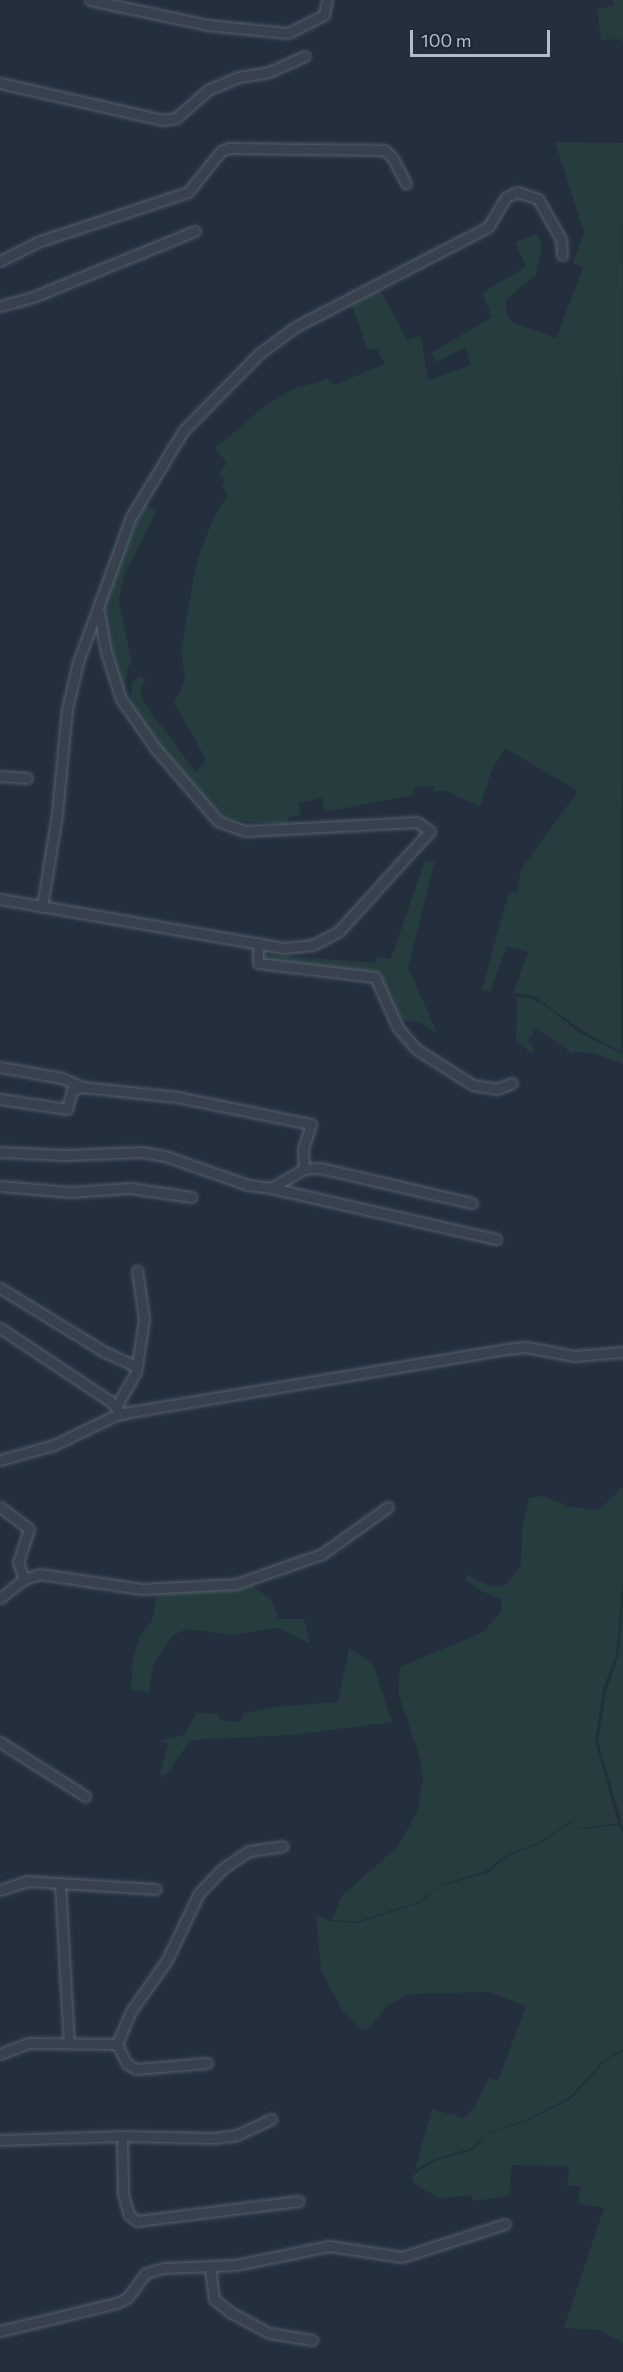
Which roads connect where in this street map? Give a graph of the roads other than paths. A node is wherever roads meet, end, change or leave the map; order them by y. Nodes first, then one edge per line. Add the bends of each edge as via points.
1 (90, 0) edge
2 (327, 0) edge
3 (304, 56) dead end
4 (0, 84) edge
5 (406, 183) dead end
6 (195, 231) dead end
7 (562, 255) dead end
8 (0, 261) edge
9 (0, 306) edge
10 (98, 608) junction
11 (0, 776) edge
12 (27, 778) dead end
13 (0, 899) edge
14 (42, 907) junction
15 (258, 943) junction
16 (0, 1066) edge
17 (512, 1083) dead end
18 (82, 1086) junction
19 (0, 1099) edge
20 (0, 1152) edge
21 (304, 1169) junction
22 (0, 1186) edge
23 (271, 1188) junction
24 (191, 1197) dead end
25 (472, 1203) dead end
26 (496, 1239) dead end
27 (137, 1270) dead end
28 (0, 1288) edge
29 (0, 1328) edge
30 (623, 1352) edge
31 (135, 1366) junction
32 (119, 1410) junction
33 (0, 1460) edge
34 (0, 1507) edge
35 (388, 1508) dead end
36 (24, 1579) junction
37 (0, 1598) edge
38 (0, 1742) edge
39 (85, 1796) dead end
40 (283, 1846) dead end
41 (60, 1884) junction
42 (156, 1889) dead end
43 (0, 1890) edge
44 (69, 2043) junction
45 (117, 2044) junction
46 (0, 2054) edge
47 (207, 2063) dead end
48 (271, 2119) dead end
49 (122, 2136) junction
50 (0, 2140) edge
51 (299, 2200) dead end
52 (506, 2224) dead end
53 (210, 2267) junction
54 (0, 2331) edge
55 (312, 2340) dead end

1 - 2 street via 208,25 288,33 324,15
3 - 4 street via 269,72 239,77 208,90 176,118 163,120
5 - 8 street via 392,156 375,148 229,148 221,151 188,192 40,242
6 - 9 street via 33,297
7 - 10 street via 561,239 538,199 517,192 506,197 488,227 313,316 277,340 237,376 169,449 131,517
10 - 14 street via 80,653 67,709 57,814
10 - 15 street via 106,652 121,699 156,749 218,821 245,831 417,822 427,826 428,837 326,941 300,947
11 - 12 street
13 - 14 street
14 - 15 street
15 - 17 street via 258,963 375,977 398,1028 416,1049 473,1085 497,1089
16 - 18 street via 62,1078
18 - 19 street via 72,1090 67,1109
18 - 21 street via 177,1097 311,1124 303,1148
20 - 23 street via 142,1152 165,1156 248,1185
21 - 23 street
21 - 25 street via 340,1172
22 - 24 street via 70,1192 130,1188
23 - 26 street
27 - 31 street via 144,1318
28 - 31 street
29 - 32 street
30 - 32 street via 568,1356 526,1347 506,1349
31 - 32 street
32 - 33 street via 54,1445
34 - 36 street via 29,1529 18,1562
35 - 36 street via 322,1554 236,1584 142,1589 40,1574
36 - 37 street
38 - 39 street
40 - 45 street via 249,1851 222,1869 199,1893 167,1960 131,2011
41 - 42 street
41 - 43 street via 27,1881
41 - 44 street
44 - 45 street
44 - 46 street via 28,2043
45 - 47 street via 127,2064 136,2069
48 - 49 street via 237,2135 214,2138
49 - 50 street
49 - 51 street via 123,2194 129,2215 137,2221
52 - 53 street via 402,2257 329,2246
53 - 54 street via 180,2266 146,2273 127,2298 117,2302
53 - 55 street via 214,2299 230,2312 269,2333

